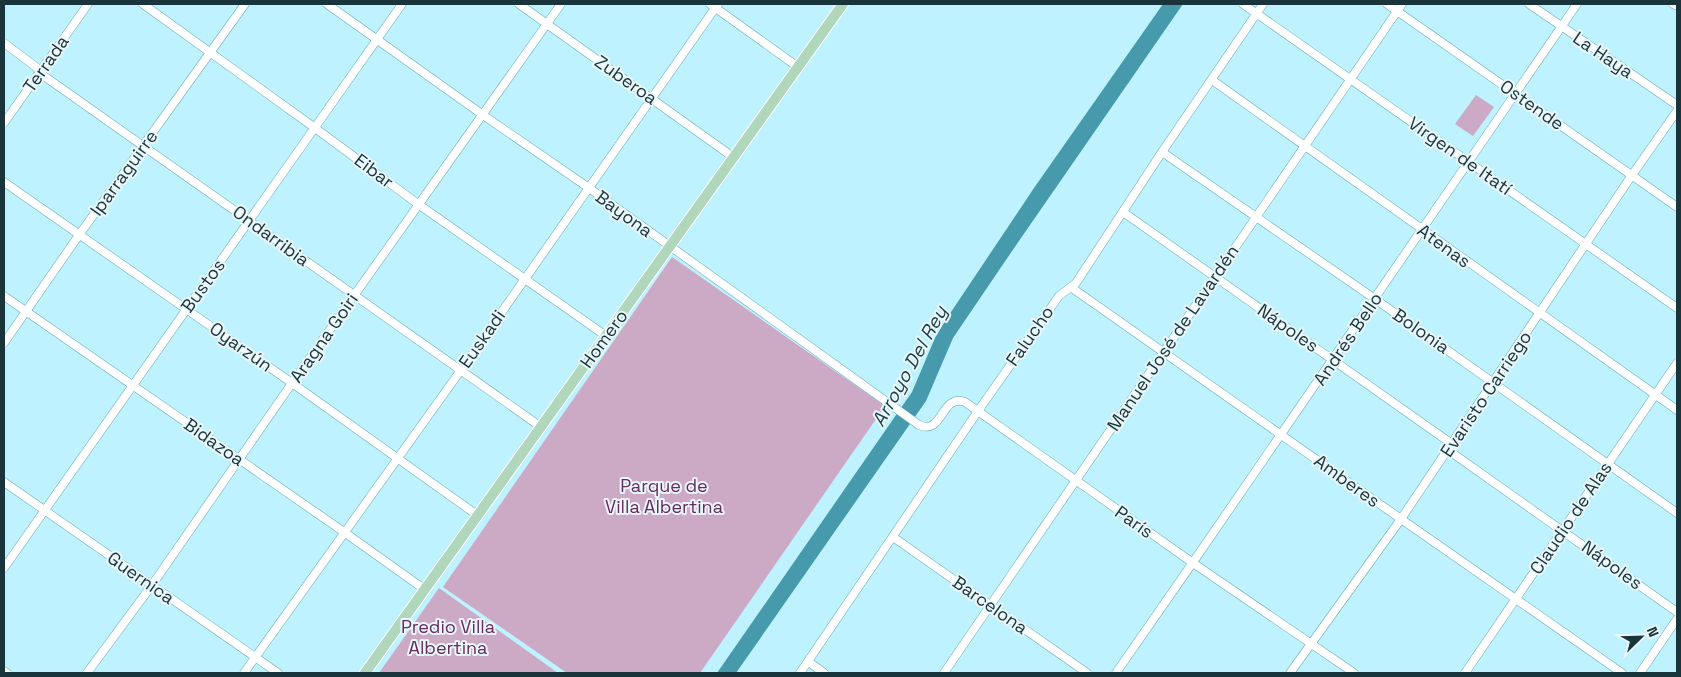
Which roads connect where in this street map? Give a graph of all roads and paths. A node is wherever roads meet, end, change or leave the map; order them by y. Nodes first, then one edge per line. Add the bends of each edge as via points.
1 (88, 4) edge
2 (143, 4) edge
3 (245, 4) edge
4 (327, 4) edge
5 (402, 4) edge
6 (518, 4) edge
7 (561, 4) edge
8 (843, 4) edge
9 (1243, 4) edge
10 (1263, 4) edge
11 (1387, 4) edge
12 (1529, 4) edge
13 (1577, 4) edge
14 (1673, 4) edge
15 (714, 5) edge
16 (1677, 6) edge
17 (1400, 7) edge
18 (1256, 13) junction
19 (547, 24) junction
20 (1562, 27) junction
21 (377, 40) junction
22 (4, 43) edge
23 (210, 53) junction
24 (798, 67) junction
25 (41, 72) junction
26 (1212, 80) junction
27 (1350, 80) junction
28 (1515, 93) junction
29 (651, 98) junction
30 (1677, 106) edge
31 (1677, 111) edge
32 (483, 116) junction
33 (4, 123) edge
34 (315, 128) junction
35 (143, 146) junction
36 (1305, 147) junction
37 (1162, 152) junction
38 (733, 157) junction
39 (1468, 161) junction
40 (1632, 175) junction
41 (4, 182) edge
42 (589, 188) junction
43 (418, 204) junction
44 (1677, 207) edge
45 (1123, 212) junction
46 (1256, 217) junction
47 (250, 221) junction
48 (1422, 230) junction
49 (80, 234) junction
50 (1586, 243) junction
51 (670, 247) junction
52 (1215, 276) junction
53 (524, 279) junction
54 (1072, 288) junction
55 (4, 296) edge
56 (354, 296) junction
57 (1375, 299) junction
58 (1677, 308) edge
59 (186, 309) junction
60 (26, 312) junction
61 (1539, 314) junction
62 (606, 336) junction
63 (4, 343) edge
64 (1163, 352) junction
65 (1334, 360) junction
66 (1677, 363) edge
67 (461, 370) junction
68 (1494, 382) junction
69 (292, 383) junction
70 (132, 385) junction
71 (1655, 395) junction
72 (1677, 410) edge
73 (978, 411) junction
74 (918, 425) joint
75 (541, 427) junction
76 (1282, 435) junction
77 (1450, 447) junction
78 (397, 458) junction
79 (239, 460) junction
80 (1609, 463) junction
81 (1076, 481) junction
82 (4, 482) edge
83 (44, 510) junction
84 (1677, 513) edge
85 (477, 515) junction
86 (1401, 519) junction
87 (1564, 531) junction
88 (344, 532) junction
89 (893, 537) junction
90 (1193, 563) junction
91 (4, 568) edge
92 (152, 585) junction
93 (424, 589) junction
94 (1516, 600) junction
95 (992, 606) junction
96 (1677, 612) edge
97 (1677, 619) edge
98 (1310, 643) junction
99 (255, 657) junction
100 (809, 662) junction
101 (87, 673) edge
102 (244, 673) edge
103 (278, 673) edge
104 (365, 673) edge
105 (800, 673) edge
106 (824, 673) edge
107 (944, 673) edge
108 (1087, 673) edge
109 (1116, 673) edge
110 (1290, 673) edge
111 (1354, 673) edge
112 (1465, 673) edge
113 (1622, 673) edge
114 (1640, 673) edge

1 - 25 street, Terrada
2 - 23 street, Eibar
3 - 23 street, Iparraguirre
4 - 21 street, Bayona
5 - 21 street, Bustos
6 - 19 street, Zuberoa
7 - 19 street, Aragna Goiri
8 - 24 main road, Homero
9 - 18 street, Virgen de Itatí
10 - 18 street, Falucho
11 - 17 street, Ostende
12 - 20 street, La Haya
13 - 20 street, Andrés Bello
14 - 16 street
15 - 24 street
15 - 29 street, Euskadi
17 - 27 street, Manuel José de Lavardén
17 - 28 street, Ostende
18 - 26 street, Falucho
18 - 27 street, Virgen de Itatí
19 - 29 street, Zuberoa
19 - 32 street, Aragna Goiri
20 - 28 street, Andrés Bello
20 - 30 street, La Haya
21 - 32 street, Bayona
21 - 34 street, Bustos
22 - 25 street, Ondarribia
23 - 34 street, Eibar
23 - 35 street, Iparraguirre
24 - 38 main road, Homero
25 - 33 street, Terrada
25 - 35 street, Ondarribia
26 - 36 street, Atenas
26 - 37 street, Falucho
27 - 36 street, Manuel José de Lavardén
27 - 39 street, Virgen de Itatí
28 - 39 street, Andrés Bello
28 - 40 street, Ostende
29 - 38 street, Zuberoa
29 - 42 street, Euskadi
31 - 40 street, Evaristo Carriego
32 - 42 street, Bayona
32 - 43 street, Aragna Goiri
34 - 43 street, Eibar
34 - 47 street, Bustos
35 - 47 street, Ondarribia
35 - 49 street, Iparraguirre
36 - 46 street, Manuel José de Lavardén
36 - 48 street, Atenas
37 - 45 street, Falucho
37 - 46 street, Bolonia
38 - 51 main road, Homero
39 - 48 street, Andrés Bello
39 - 50 street, Virgen de Itatí
40 - 44 street, Ostende
40 - 50 street, Evaristo Carriego
41 - 49 street, Oyarzún
42 - 51 street, Bayona
42 - 53 street, Euskadi
43 - 53 street, Eibar
43 - 56 street, Aragna Goiri
45 - 52 street, Nápoles
45 - 54 street, Falucho
46 - 52 street, Manuel José de Lavardén
46 - 57 street, Bolonia
47 - 56 street, Ondarribia
47 - 59 street, Bustos
48 - 57 street, Andrés Bello
48 - 61 street, Atenas
49 - 59 street, Oyarzún
49 - 60 street, Iparraguirre
50 - 58 street, Virgen de Itatí
50 - 61 street, Evaristo Carriego
51 - 62 main road, Homero
51 - 74 street, Bayona
52 - 64 street, Manuel José de Lavardén
52 - 65 street, Nápoles
53 - 62 street, Eibar
53 - 67 street, Euskadi
54 - 64 street, Amberes
54 - 73 street, Falucho via 1059,296
55 - 60 street, Bidazoa
56 - 67 street, Ondarribia
56 - 69 street, Aragna Goiri
57 - 65 street, Andrés Bello
57 - 68 street, Bolonia
59 - 69 street, Oyarzún
59 - 70 street, Bustos
60 - 63 street, Iparraguirre
60 - 70 street, Bidazoa
61 - 68 street, Evaristo Carriego
61 - 71 street, Atenas
62 - 75 main road, Homero
64 - 76 street, Amberes
64 - 81 street, Manuel José de Lavardén
65 - 76 street, Andrés Bello
65 - 77 street, Nápoles
66 - 71 street, Claudio de Alas
67 - 75 street, Ondarribia
67 - 78 street, Euskadi
68 - 77 street, Evaristo Carriego
68 - 80 street, Bolonia
69 - 78 street, Oyarzún
69 - 79 street, Aragna Goiri
70 - 79 street, Bidazoa
70 - 83 street, Bustos
71 - 72 street, Atenas
71 - 80 street, Claudio de Alas
73 - 74 street, París via 961,400 955,401 930,428
73 - 81 street, París
73 - 89 street, Falucho
75 - 85 main road, Homero
76 - 86 street, Amberes
76 - 90 street, Andrés Bello
77 - 86 street, Evaristo Carriego
77 - 87 street, Nápoles
78 - 85 street, Oyarzún
78 - 88 street, Euskadi
79 - 88 street, Bidazoa
79 - 92 street, Aragna Goiri
80 - 84 street, Bolonia
80 - 87 street, Claudio de Alas
81 - 90 street, París
81 - 95 street, Manuel José de Lavardén
82 - 83 street, Guernica
83 - 91 street, Bustos
83 - 92 street, Guernica
85 - 93 main road, Homero
86 - 94 street, Amberes
86 - 98 street, Evaristo Carriego
87 - 94 street, Claudio de Alas
87 - 96 street, Nápoles
88 - 93 street, Bidazoa
88 - 99 street, Euskadi
89 - 95 street, Barcelona
89 - 100 street, Falucho
90 - 98 street, París
90 - 109 street, Andrés Bello
92 - 99 street, Guernica
92 - 101 street, Aragna Goiri
93 - 104 main road, Homero
94 - 112 street, Claudio de Alas
94 - 113 street, Amberes
95 - 107 street, Manuel José de Lavardén
95 - 108 street, Barcelona
97 - 114 street
98 - 110 street, Evaristo Carriego
98 - 111 street, París
99 - 102 street, Euskadi
99 - 103 street, Guernica
100 - 105 street, Falucho
100 - 106 street

